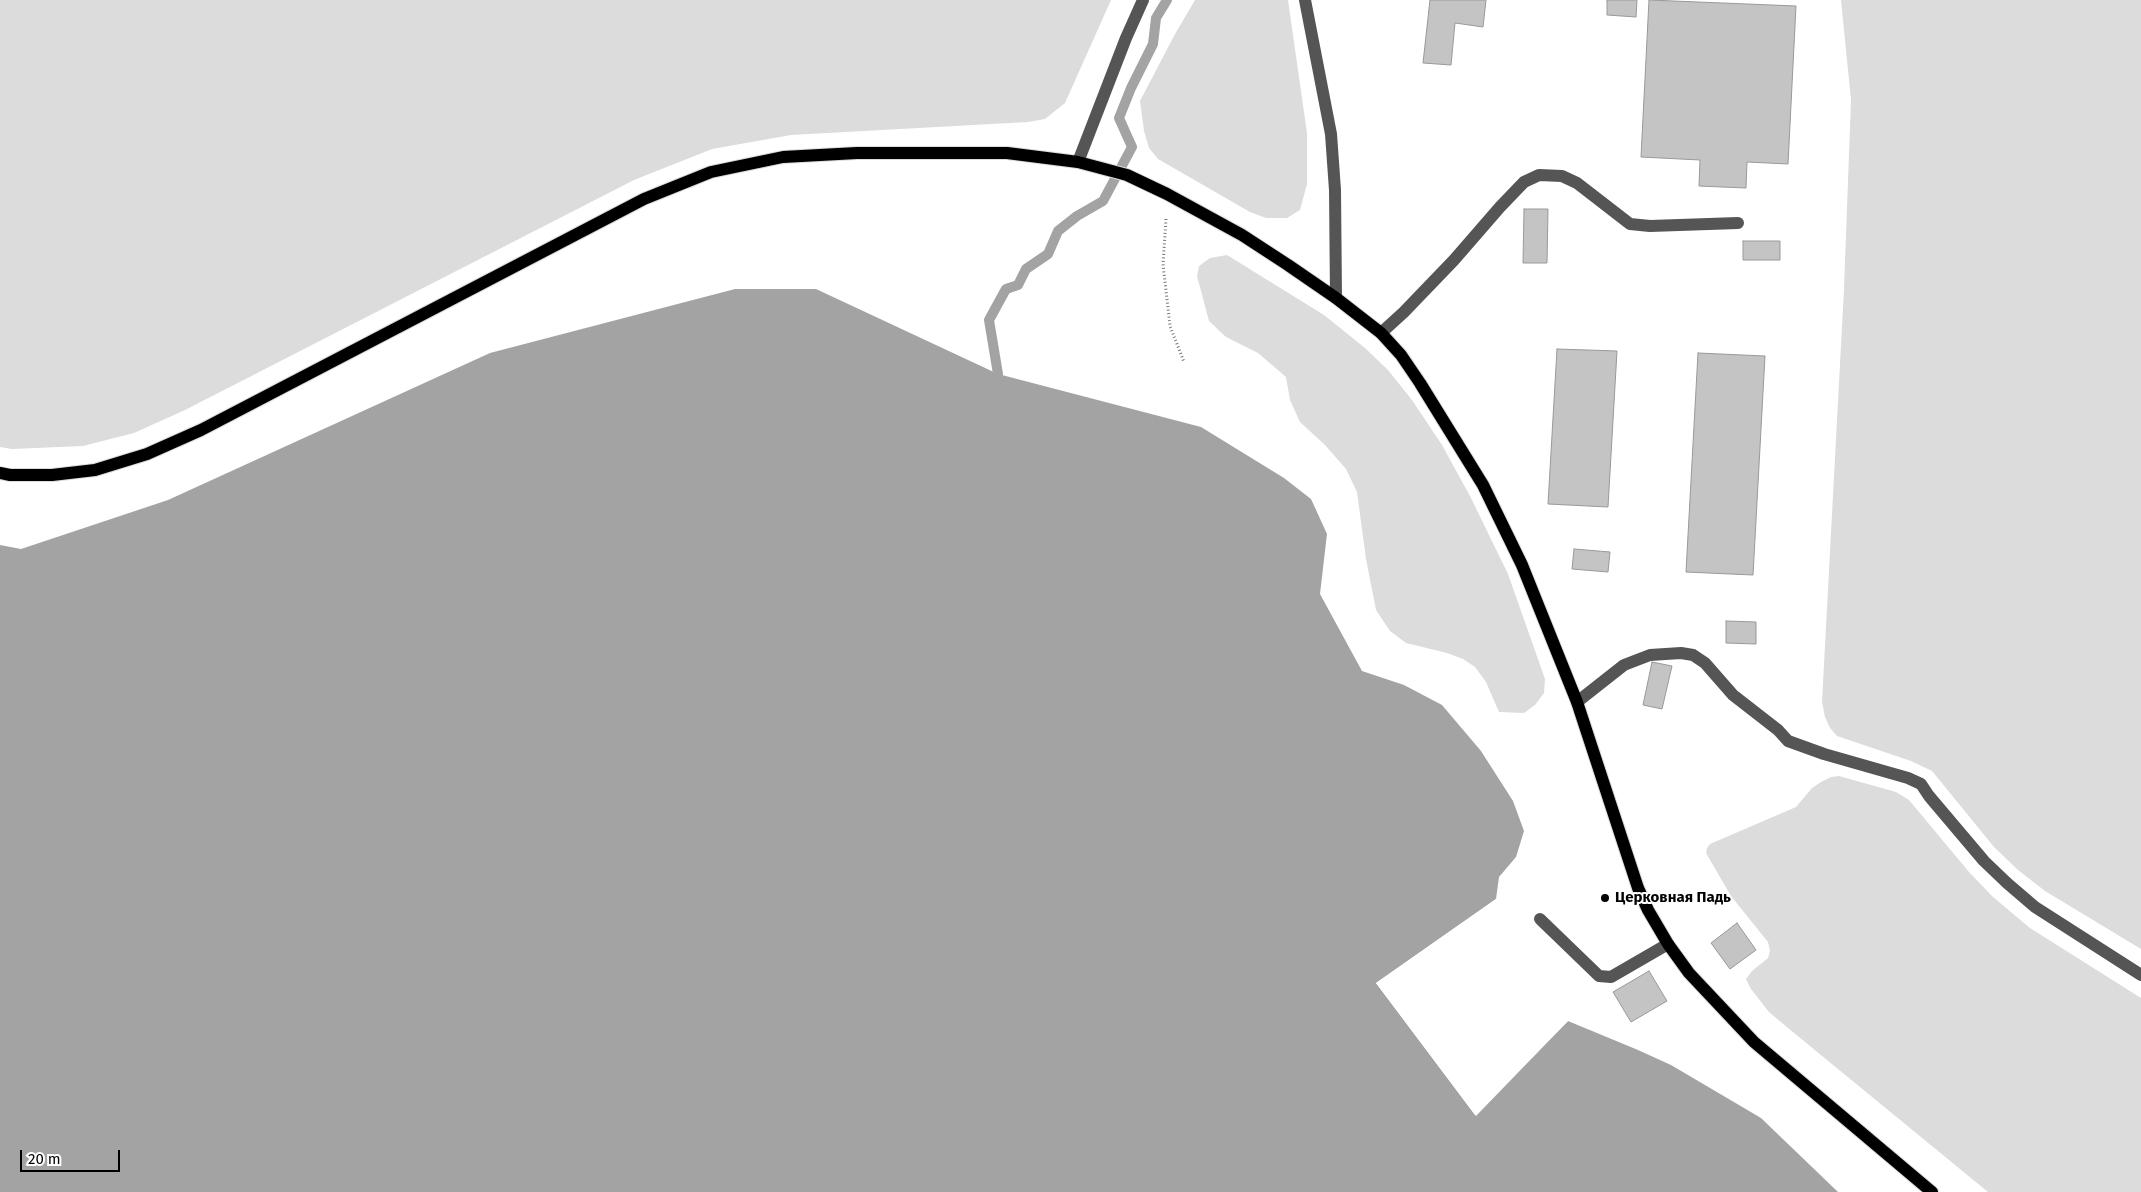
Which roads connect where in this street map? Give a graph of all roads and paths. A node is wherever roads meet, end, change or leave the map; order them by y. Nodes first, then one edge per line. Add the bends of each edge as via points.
1 (1143, 0) edge
2 (1305, 0) edge
3 (1078, 162) junction
4 (1167, 194) junction
5 (1738, 223) dead end
6 (1336, 298) junction
7 (1380, 333) junction
8 (1184, 362) dead end
9 (0, 473) edge
10 (1577, 702) junction
11 (1540, 919) dead end
12 (1668, 944) junction
13 (2141, 974) edge
14 (1932, 1192) edge

1 - 3 street
2 - 6 street via 1331,134
3 - 4 main road via 1127,175
3 - 9 main road via 1008,153 858,153 783,157 711,172 644,199 210,425 147,454 95,470 52,475
4 - 6 main road via 1242,235
4 - 8 path via 1163,264 1170,326
5 - 7 street via 1630,224 1577,183 1562,176 1539,175 1524,182 1454,260
6 - 7 main road
7 - 10 main road via 1401,355 1420,383 1483,485 1522,565
10 - 12 main road via 1638,888
10 - 13 street via 1624,665 1650,654 1693,655 1705,663 1733,695 1788,741 1922,784 1984,861 2007,883 2035,907
11 - 12 street via 1600,976 1611,977
12 - 14 main road via 1696,980 1754,1042

